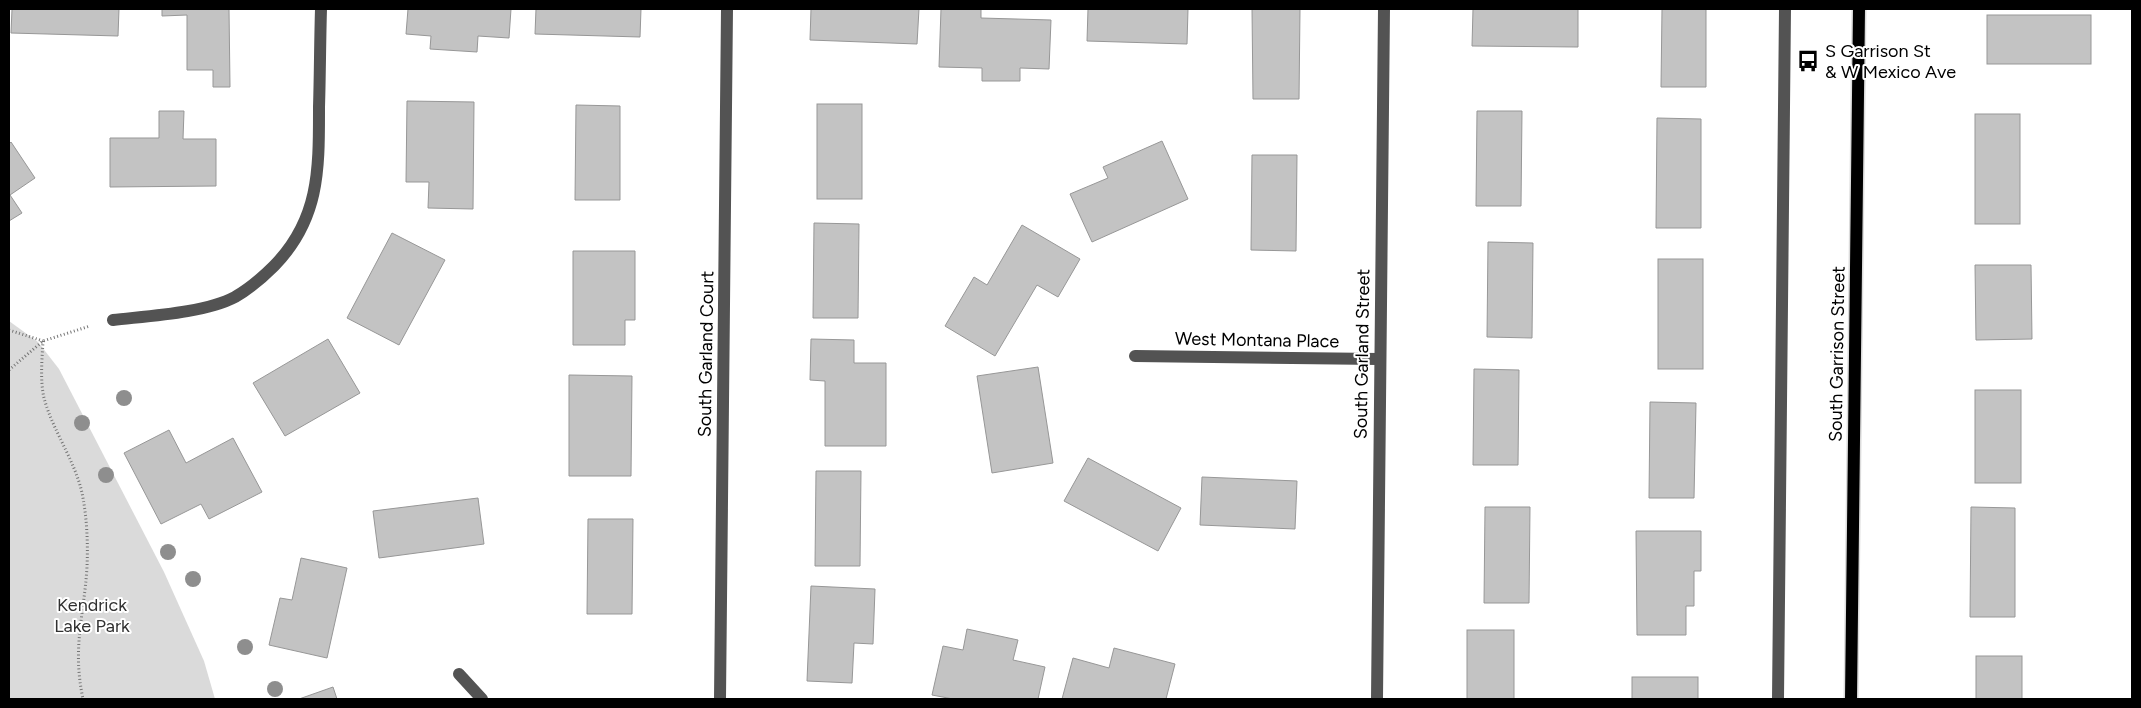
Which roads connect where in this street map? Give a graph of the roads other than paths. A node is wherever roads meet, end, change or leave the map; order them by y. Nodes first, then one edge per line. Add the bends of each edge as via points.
1 (320, 9) edge
2 (726, 9) edge
3 (1384, 9) edge
4 (1785, 9) edge
5 (1859, 9) edge
6 (112, 320) road end
7 (1135, 356) dead end
8 (1379, 359) junction
9 (459, 674) dead end
10 (482, 699) edge
11 (720, 699) edge
12 (1377, 699) edge
13 (1778, 699) edge
14 (1851, 699) edge

1 - 6 street via 319,160 314,190 298,236 264,275 235,297 171,313
2 - 11 street, South Garland Court
3 - 8 street, South Garland Street
4 - 13 street
5 - 14 main road, South Garrison Street
7 - 8 street, West Montana Place
8 - 12 street, South Garland Street
9 - 10 street

